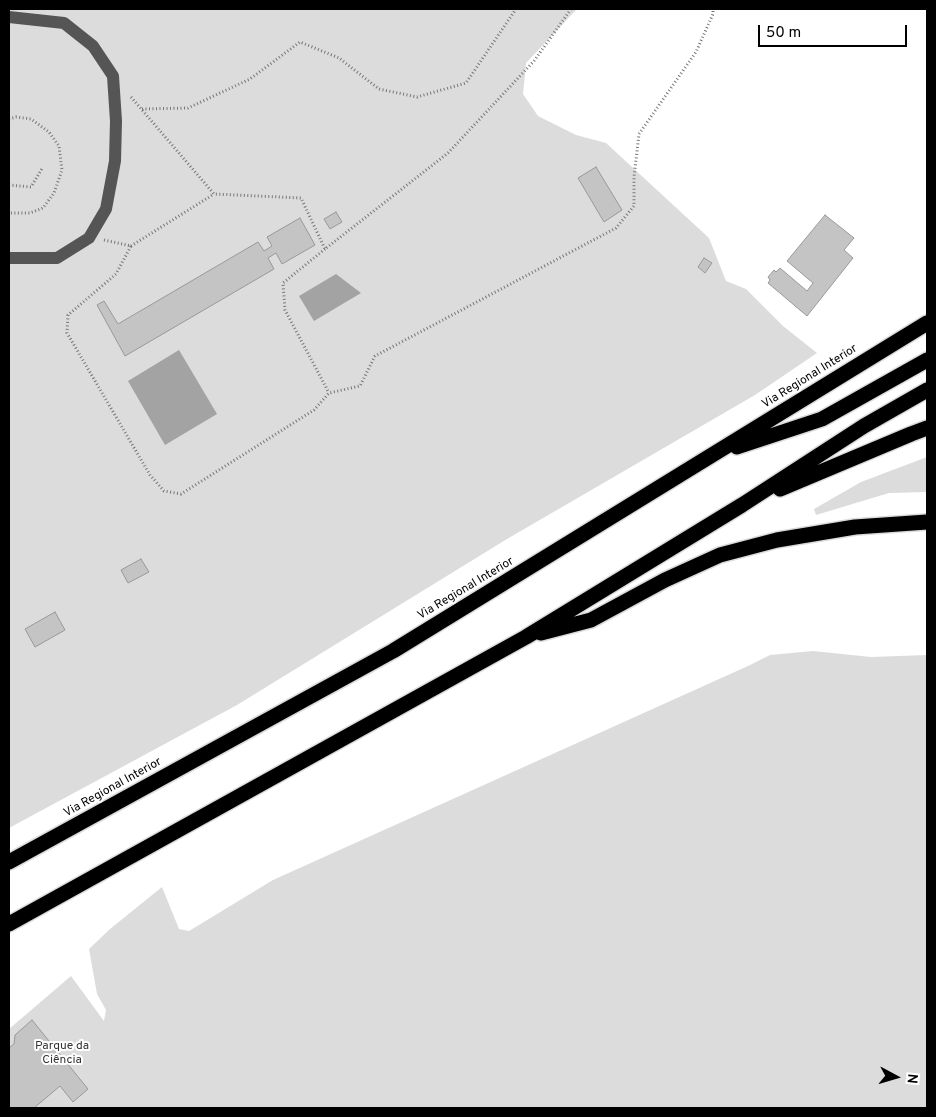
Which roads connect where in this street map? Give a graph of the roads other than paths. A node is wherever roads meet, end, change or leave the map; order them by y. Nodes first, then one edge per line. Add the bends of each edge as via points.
1 (9, 17) edge
2 (9, 258) edge
3 (927, 323) edge
4 (927, 360) edge
5 (927, 390) edge
6 (927, 428) edge
7 (711, 455) junction
8 (742, 505) junction
9 (927, 522) edge
10 (526, 637) junction
11 (9, 862) edge
12 (9, 924) edge

1 - 2 street via 64,23 93,46 113,76 116,121 115,161 106,209 89,238 57,258
3 - 7 highway, Via Regional Interior
4 - 7 highway via 822,419
5 - 8 highway via 864,426
6 - 8 highway
7 - 11 highway, Via Regional Interior via 393,651
8 - 10 highway
9 - 10 highway via 854,527 777,540 720,555 591,620
10 - 12 highway

